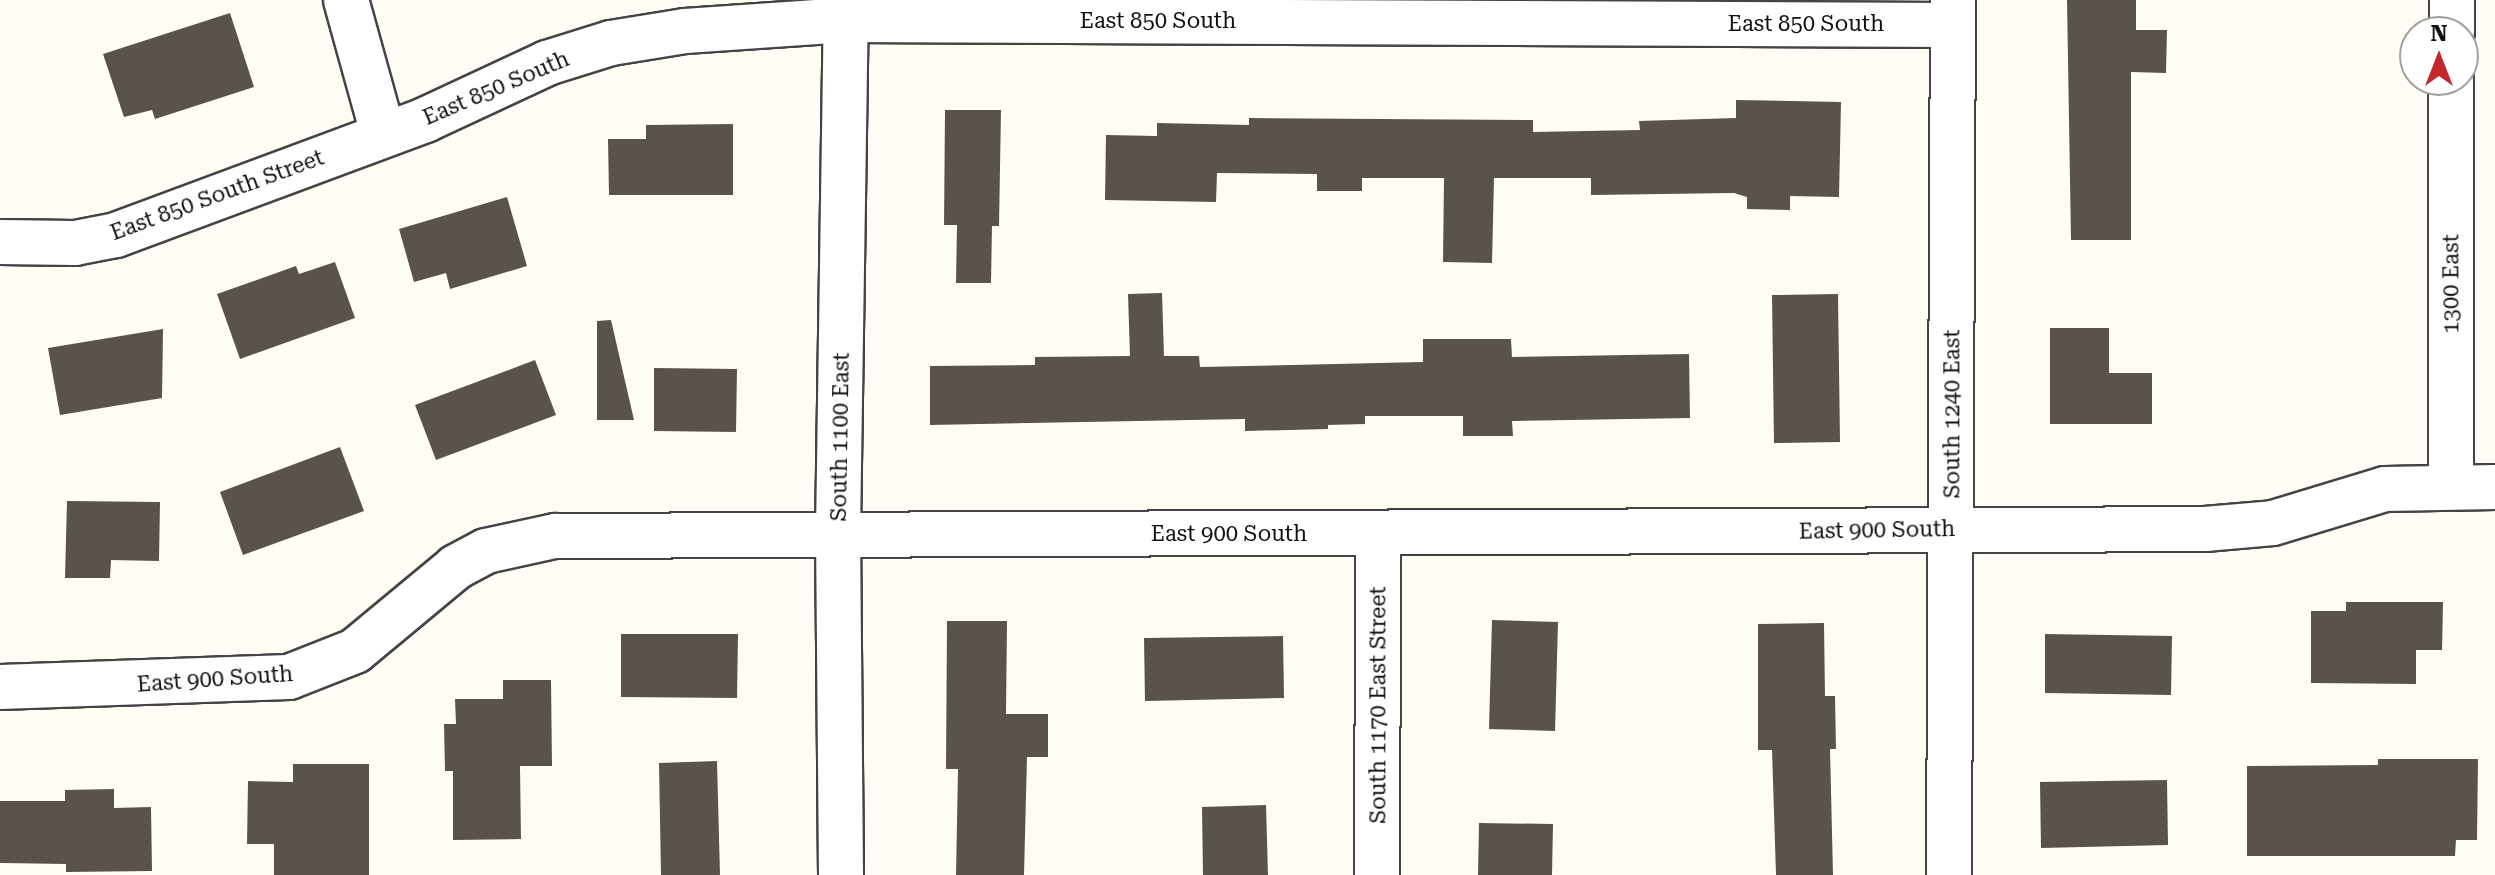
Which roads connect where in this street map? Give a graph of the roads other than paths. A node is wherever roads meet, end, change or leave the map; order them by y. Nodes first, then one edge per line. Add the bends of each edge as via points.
1 (346, 0) edge
2 (846, 10) edge
3 (1953, 12) edge
4 (2451, 96) edge
5 (383, 133) junction
6 (0, 242) edge
7 (2451, 487) junction
8 (2495, 487) edge
9 (1952, 530) junction
10 (838, 533) junction
11 (1378, 535) junction
12 (0, 687) edge
13 (841, 875) edge
14 (1377, 875) edge
15 (1949, 875) edge

1 - 5 street
2 - 3 street, East 850 South
2 - 5 street, East 850 South via 611,43 547,63 425,120
2 - 10 street, South 1100 East
3 - 9 street, South 1240 East
4 - 7 street, 1300 East
5 - 6 street, East 850 South Street via 116,235 75,243
7 - 8 street, East 900 South
7 - 9 street, East 900 South via 2385,489 2260,525
9 - 11 street, East 900 South
9 - 15 street, South 1240 East
10 - 11 street, East 900 South
10 - 12 street, East 900 South via 522,541 456,567 355,651 289,677
10 - 13 street, South 1100 East
11 - 14 street, South 1170 East Street

